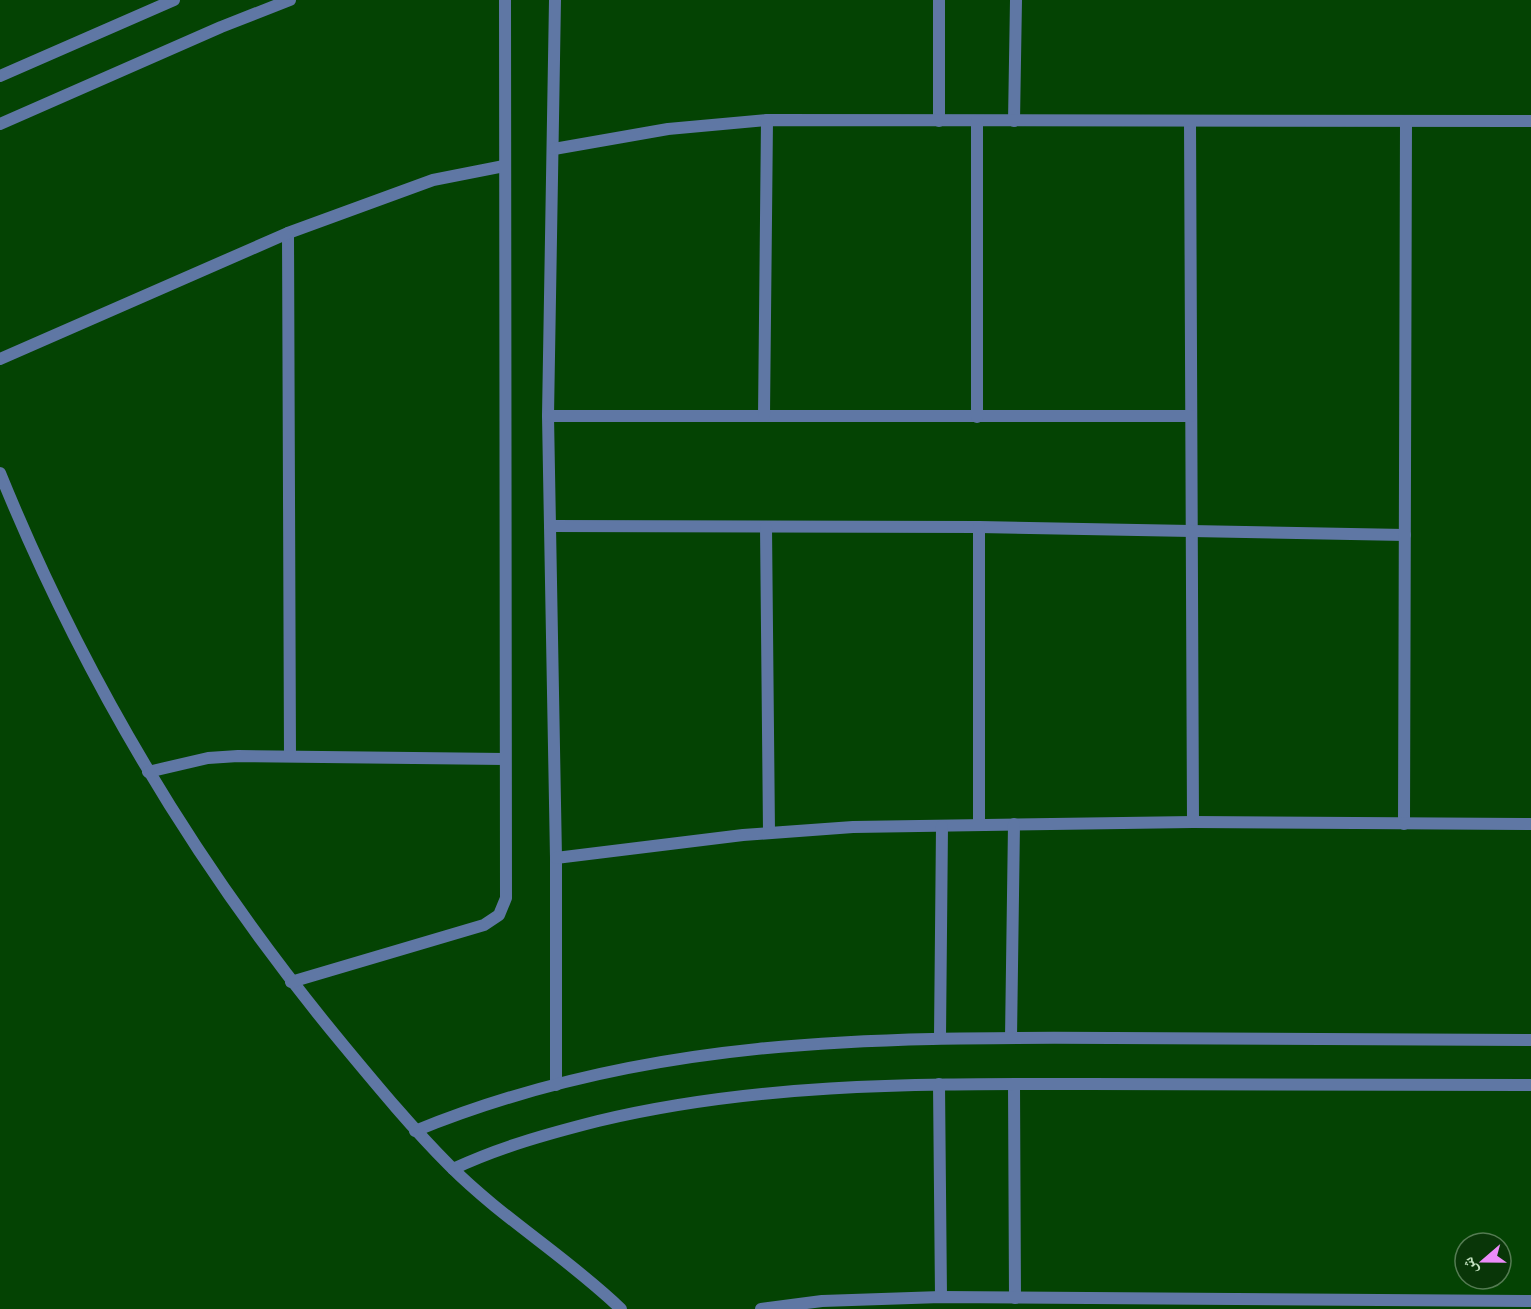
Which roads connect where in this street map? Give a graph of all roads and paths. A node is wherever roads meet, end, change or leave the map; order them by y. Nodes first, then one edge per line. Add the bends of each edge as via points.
1 (174, 0) edge
2 (290, 0) edge
3 (505, 0) edge
4 (555, 0) edge
5 (939, 0) edge
6 (1016, 0) edge
7 (0, 76) edge
8 (767, 120) junction
9 (939, 121) junction
10 (977, 121) junction
11 (1014, 121) junction
12 (1190, 121) junction
13 (1406, 121) junction
14 (1531, 121) edge
15 (0, 124) edge
16 (554, 149) junction
17 (504, 166) junction
18 (288, 233) junction
19 (0, 359) edge
20 (548, 416) junction
21 (764, 416) junction
22 (976, 417) junction
23 (1191, 417) junction
24 (0, 473) edge
25 (550, 526) junction
26 (766, 527) junction
27 (979, 527) junction
28 (1191, 530) junction
29 (1405, 535) junction
30 (290, 756) junction
31 (505, 759) junction
32 (148, 772) junction
33 (1193, 822) junction
34 (1014, 824) junction
35 (1404, 824) junction
36 (1531, 824) edge
37 (979, 825) junction
38 (942, 826) junction
39 (769, 832) junction
40 (556, 858) junction
41 (291, 982) junction
42 (940, 1037) junction
43 (1011, 1038) junction
44 (1531, 1040) edge
45 (939, 1084) junction
46 (1014, 1084) junction
47 (555, 1085) junction
48 (1531, 1085) edge
49 (415, 1131) junction
50 (453, 1169) junction
51 (941, 1297) junction
52 (1015, 1298) junction
53 (1531, 1301) edge
54 (976, 1303) edge
55 (1190, 1304) edge
56 (1402, 1305) edge
57 (621, 1309) edge
58 (761, 1309) edge

1 - 7 street
2 - 15 street
3 - 17 street
4 - 16 street
5 - 9 street
6 - 11 street
8 - 9 street
8 - 16 street via 668,129
8 - 21 street
9 - 10 street
10 - 11 street
10 - 22 street
11 - 12 street
12 - 13 street
12 - 23 street
13 - 14 street
13 - 29 street
16 - 20 street
17 - 18 street via 433,180
17 - 31 street
18 - 19 street
18 - 30 street
20 - 21 street
20 - 25 street
21 - 22 street
22 - 23 street
23 - 28 street
24 - 32 street via 78,644
25 - 26 street
25 - 40 street
26 - 27 street
26 - 39 street
27 - 28 street
27 - 37 street
28 - 29 street
28 - 33 street
29 - 35 street
30 - 31 street
30 - 32 street via 208,758
31 - 41 street via 506,898 499,915 484,925
32 - 41 street via 216,879
33 - 34 street
33 - 35 street
34 - 37 street
34 - 43 street
35 - 36 street
37 - 38 street
38 - 39 street
38 - 42 street
39 - 40 street
40 - 47 street
41 - 49 street
42 - 43 street
42 - 47 street via 746,1048 618,1068
43 - 44 street
45 - 46 street
45 - 50 street via 812,1088 686,1103 533,1137
45 - 51 street
46 - 48 street
46 - 52 street
47 - 49 street via 484,1104
49 - 50 street
50 - 57 street via 485,1200
51 - 54 street
51 - 58 street via 822,1301
52 - 54 street
52 - 55 street
53 - 56 street
55 - 56 street

